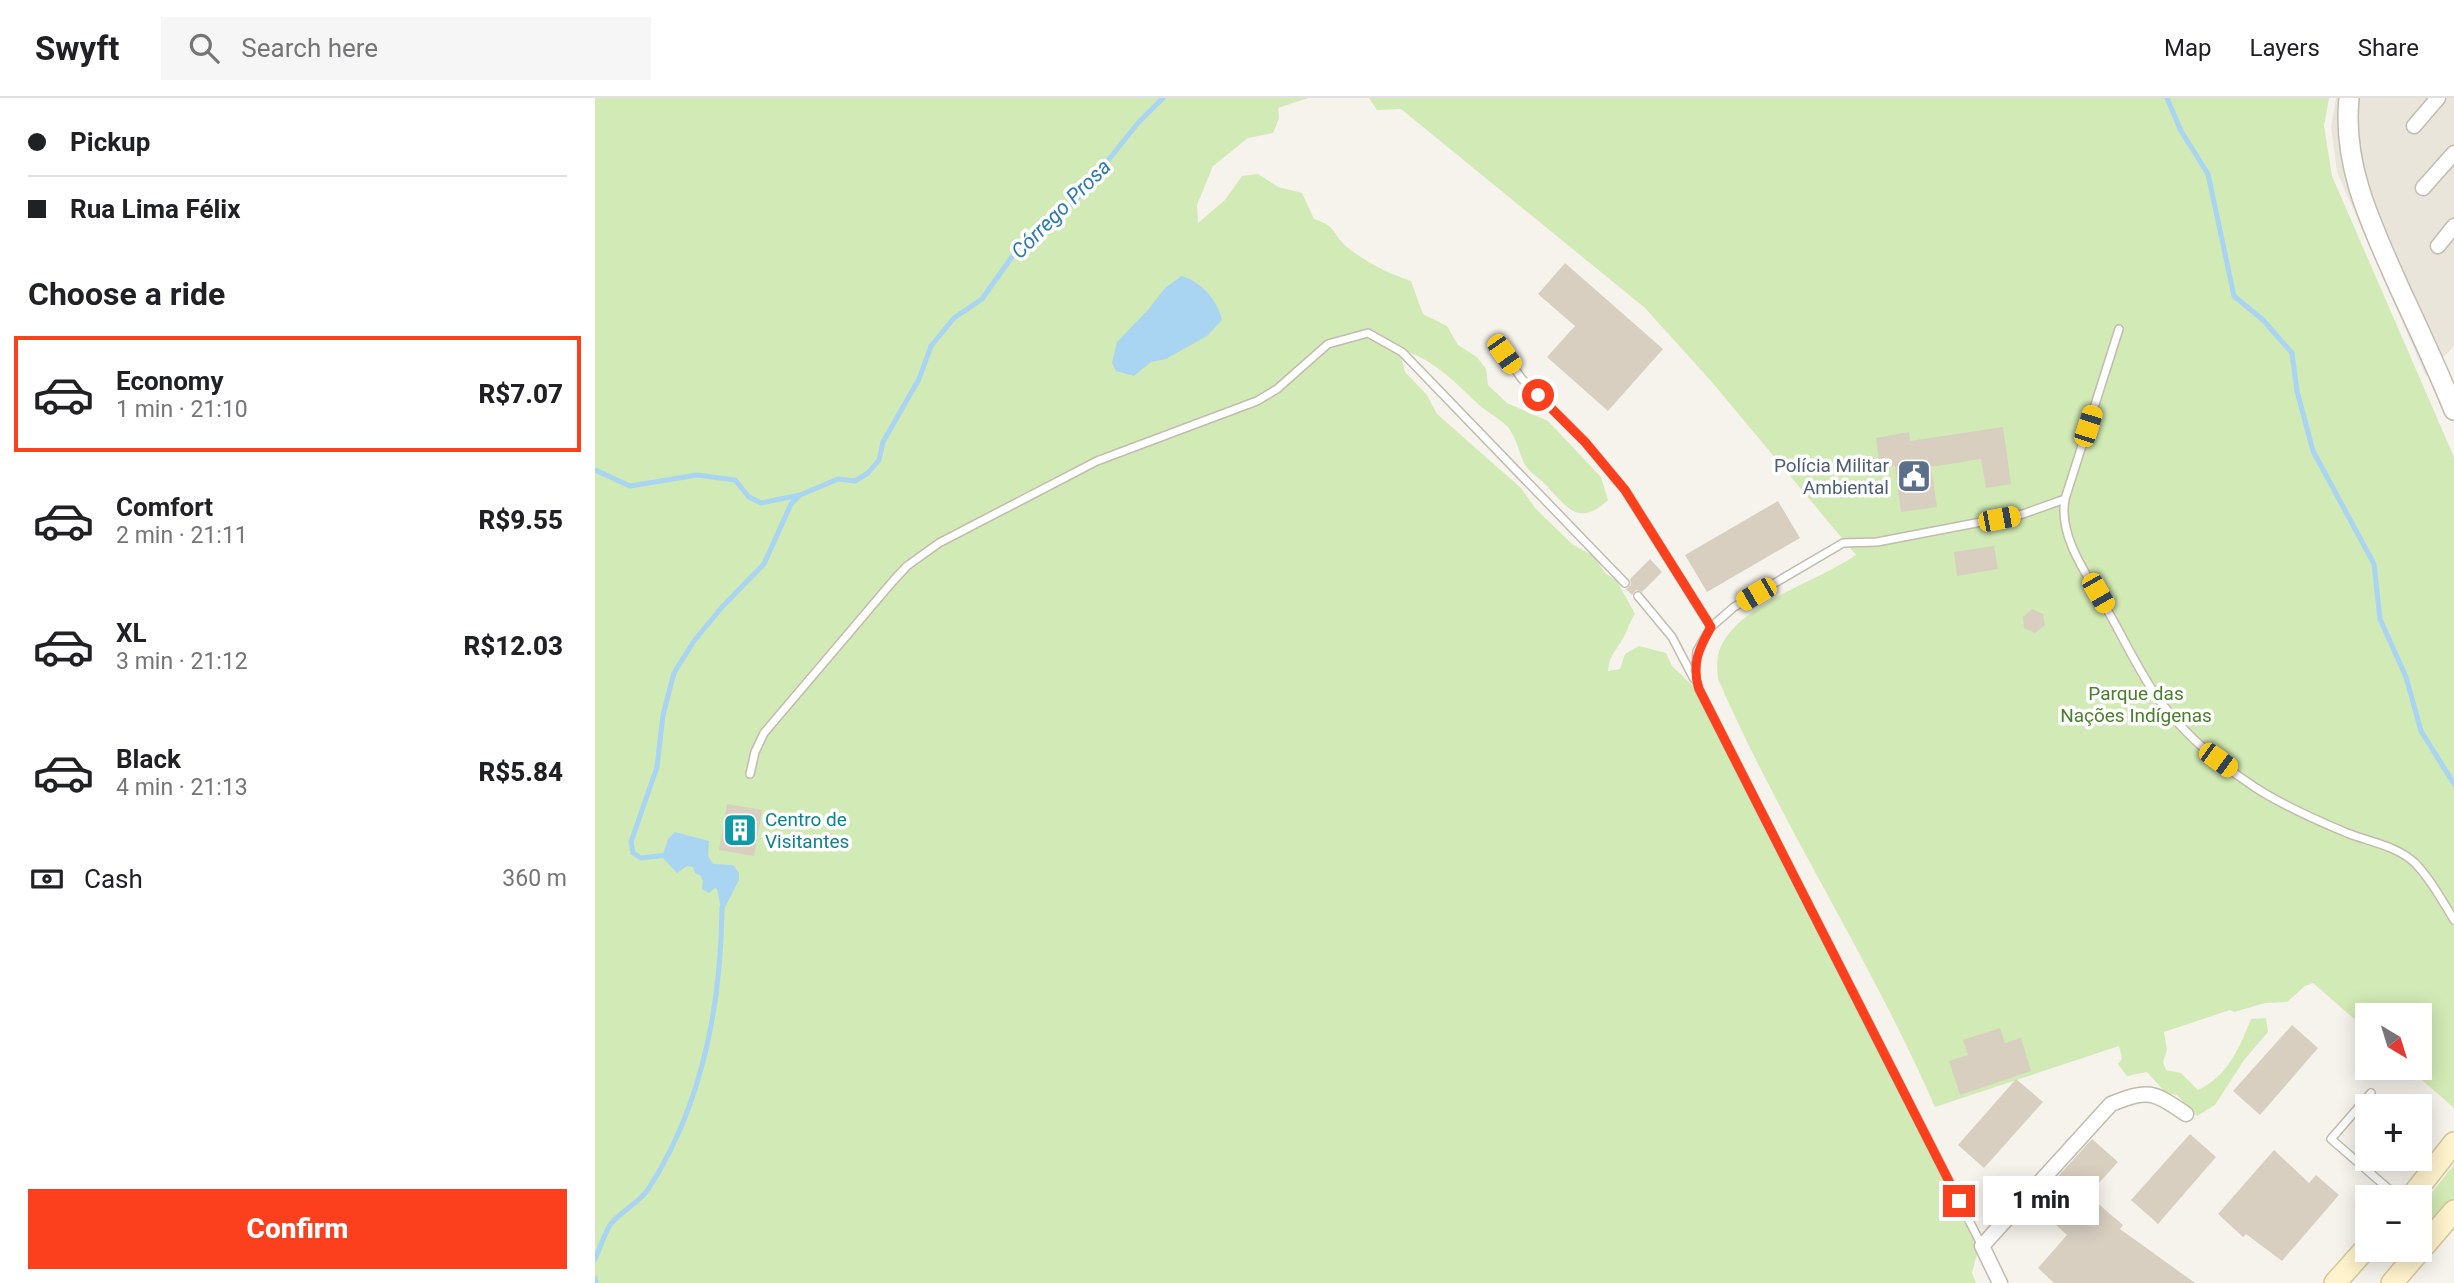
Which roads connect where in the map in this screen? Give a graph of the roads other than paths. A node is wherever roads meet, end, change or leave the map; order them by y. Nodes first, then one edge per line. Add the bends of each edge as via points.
1 (2349, 98) edge
2 (2438, 98) edge
3 (2414, 126) dead end
4 (2454, 153) edge
5 (2423, 188) dead end
6 (2454, 226) edge
7 (2438, 246) dead end
8 (2119, 329) dead end
9 (1504, 354) dead end
10 (2454, 410) edge
11 (2065, 499) junction
12 (1626, 583) dead end
13 (1638, 596) dead end
14 (1711, 627) junction
15 (1699, 689) junction
16 (751, 774) dead end
17 (2454, 920) edge
18 (2371, 1093) dead end
19 (2186, 1114) dead end
20 (2454, 1143) edge
21 (2384, 1185) edge
22 (2421, 1185) edge
23 (2454, 1211) edge
24 (2432, 1235) edge
25 (1982, 1246) junction
26 (2355, 1261) edge
27 (2409, 1262) edge
28 (2000, 1283) edge
29 (2335, 1283) edge
30 (2392, 1283) edge

1 - 10 street via 2346,127 2367,215
2 - 3 street
4 - 5 street
6 - 7 street
8 - 11 lane
9 - 14 lane via 1521,379 1585,442 1625,490
11 - 14 lane via 2023,514 1877,542 1843,543 1734,607
11 - 17 lane via 2062,515 2084,570 2155,694 2182,729 2287,806 2399,851 2435,888
12 - 16 lane via 1402,352 1368,333 1328,344 1257,401 1097,461 939,543 893,581 764,733 754,752
13 - 15 lane via 1672,637
14 - 15 lane via 1697,651
15 - 25 lane
18 - 21 lane via 2331,1139
19 - 25 street via 2160,1096 2139,1093 2111,1104
20 - 22 main road
23 - 24 main road
25 - 28 street
26 - 29 main road
27 - 30 main road

